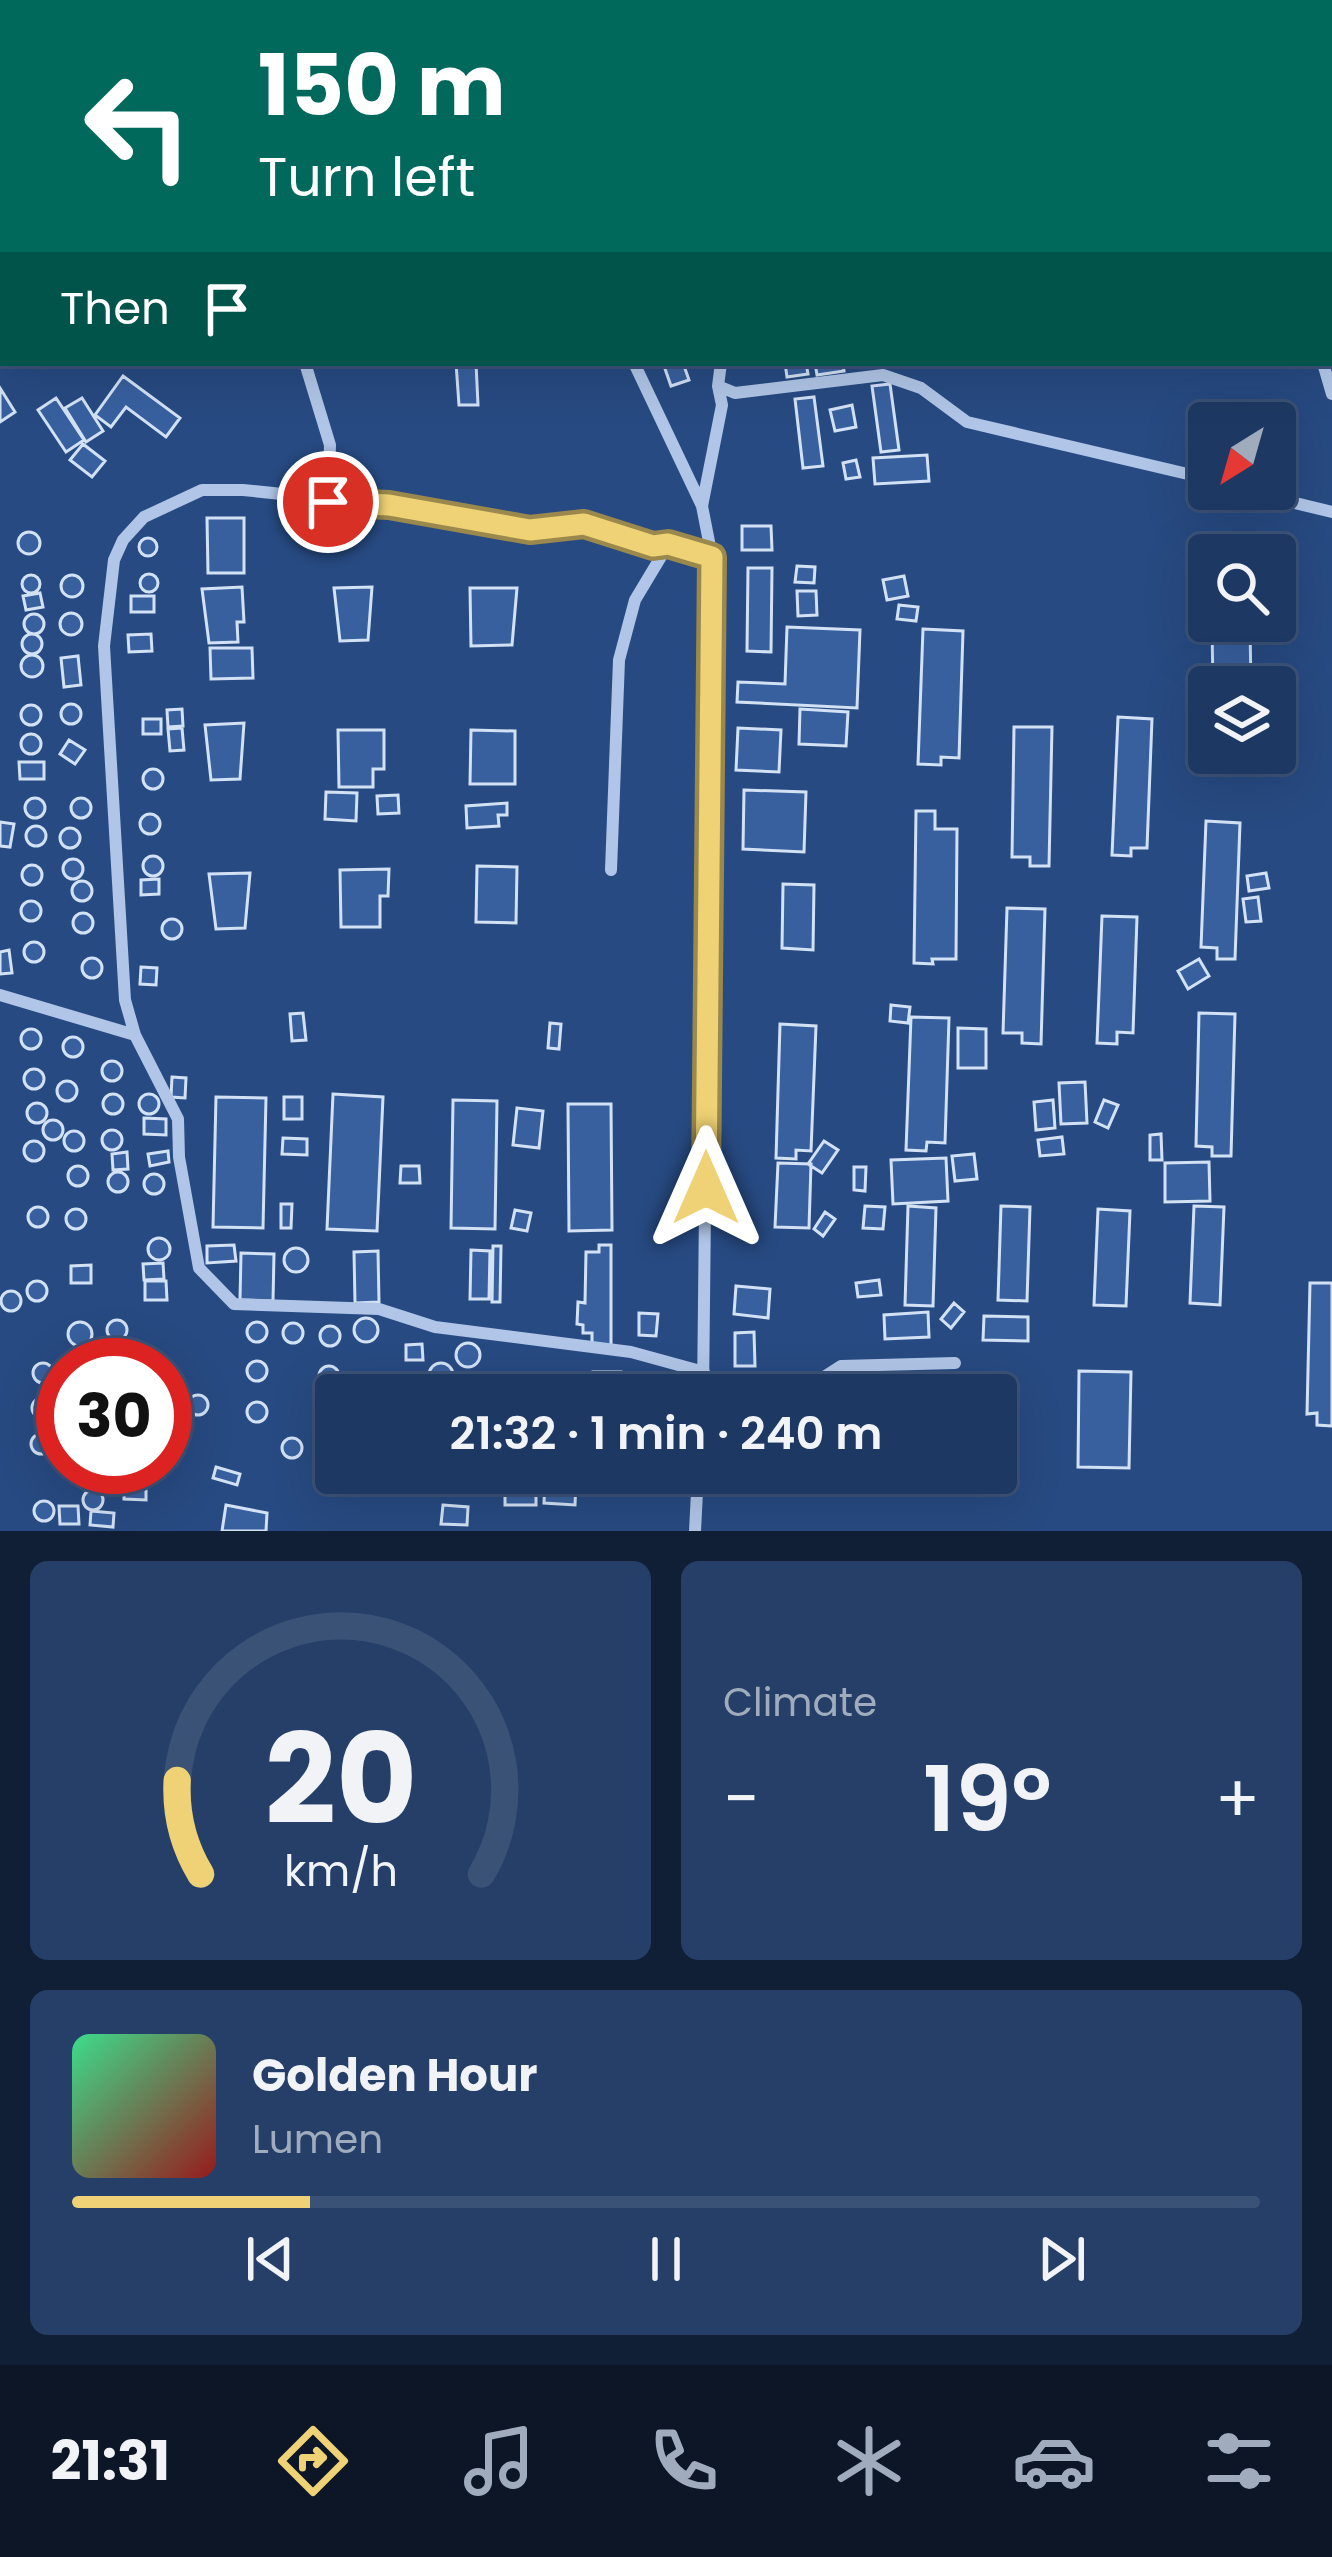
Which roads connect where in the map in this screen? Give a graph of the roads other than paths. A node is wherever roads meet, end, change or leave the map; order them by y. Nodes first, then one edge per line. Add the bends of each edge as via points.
1 (306, 366) edge
2 (635, 366) edge
3 (721, 366) edge
4 (718, 386) junction
5 (1188, 474) edge
6 (328, 502) junction
7 (1296, 503) edge
8 (702, 506) junction
9 (1332, 512) edge
10 (668, 544) junction
11 (712, 557) junction
12 (611, 870) dead end
13 (0, 994) edge
14 (135, 1035) junction
15 (955, 1364) dead end
16 (704, 1372) joint
17 (829, 1374) edge
18 (697, 1494) edge
19 (695, 1531) edge

1 - 6 street via 330,445
2 - 8 street
3 - 4 street
4 - 5 street via 735,393 883,375 921,388 967,422
4 - 8 street via 722,405
6 - 10 street via 530,530 584,524
6 - 14 street via 202,490 144,517 114,560 104,698 125,1000
7 - 9 street
8 - 11 street
10 - 11 street
10 - 12 street via 635,600 620,660
11 - 16 street
13 - 14 street
14 - 16 street via 178,1118 199,1268 234,1304 379,1309 435,1327 631,1352
15 - 17 street via 841,1366
18 - 19 street

